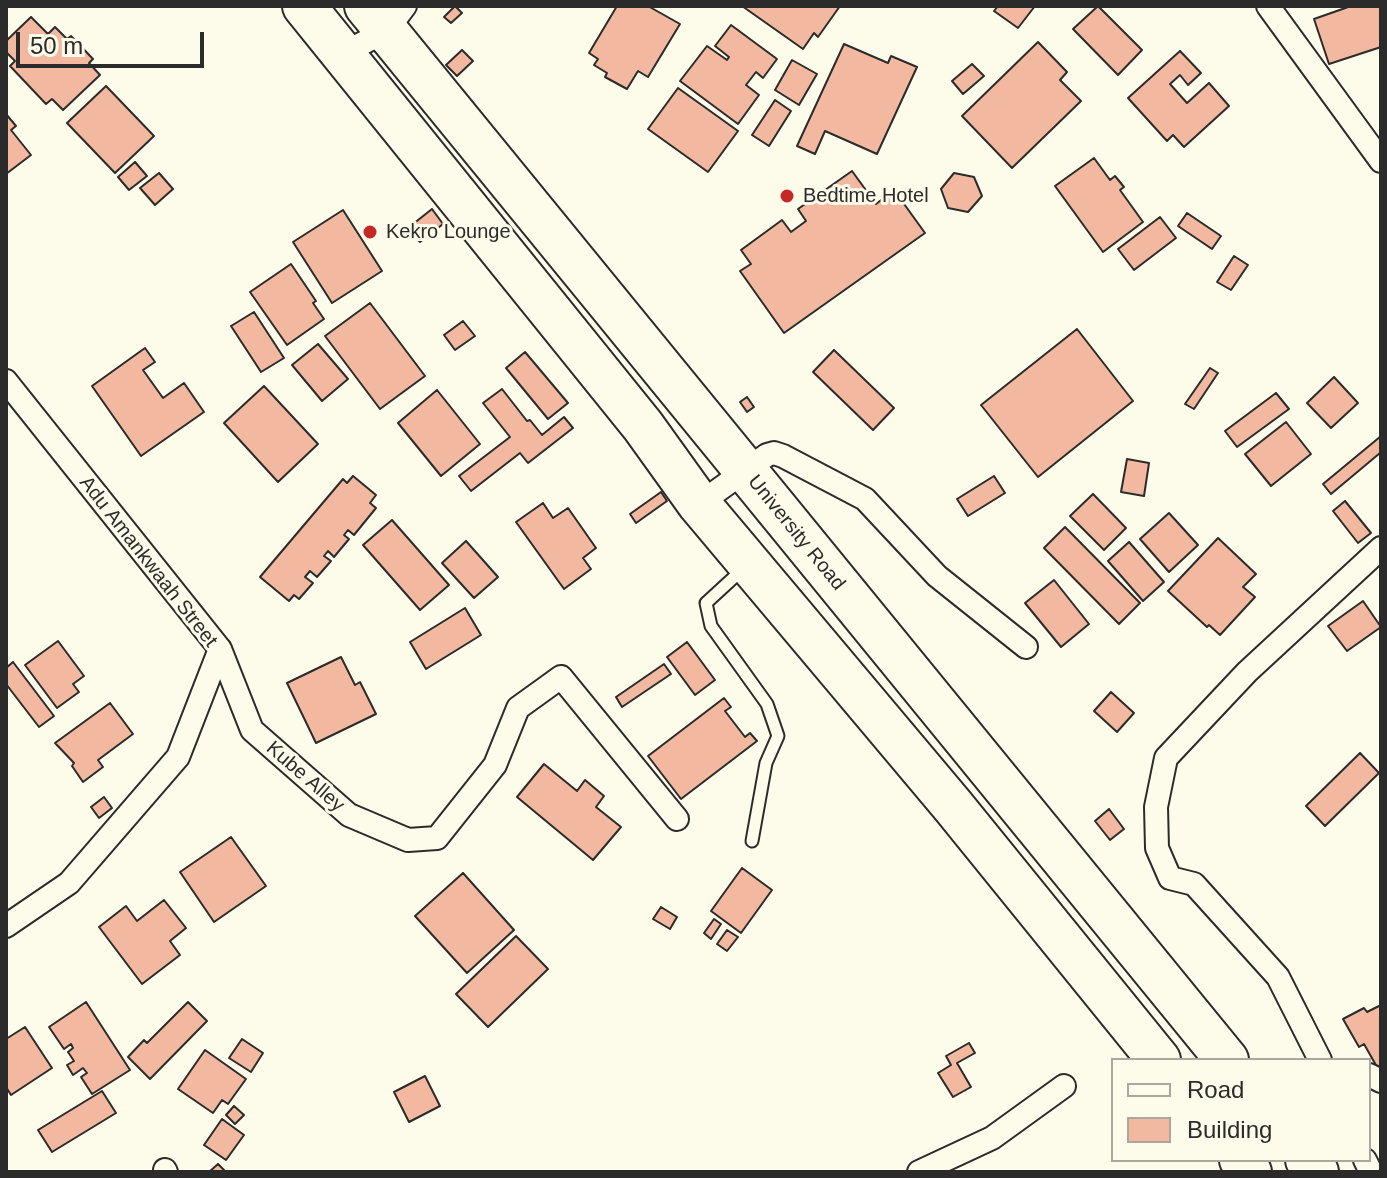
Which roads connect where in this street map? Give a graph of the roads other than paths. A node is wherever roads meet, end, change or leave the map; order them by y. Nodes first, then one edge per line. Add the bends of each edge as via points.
1 (304, 6) edge
2 (1268, 6) edge
3 (385, 14) edge
4 (342, 54) junction
5 (1381, 161) edge
6 (6, 381) edge
7 (744, 470) junction
8 (699, 504) junction
9 (1381, 548) edge
10 (749, 563) junction
11 (1026, 647) dead end
12 (220, 649) junction
13 (677, 819) dead end
14 (752, 841) dead end
15 (6, 926) edge
16 (1317, 1054) edge
17 (1157, 1058) edge
18 (1225, 1058) edge
19 (1064, 1086) dead end
20 (919, 1172) edge

1 - 4 highway
2 - 5 street
3 - 4 street
3 - 7 highway, University Road
4 - 8 highway via 643,426
6 - 12 street, Adu Amankwaah Street
7 - 8 street
7 - 11 street via 774,453 865,499 937,576
7 - 18 highway, University Road
8 - 10 highway
9 - 16 street via 1247,672 1166,758 1156,807 1157,848 1170,878 1194,884 1248,941 1278,977
10 - 14 lane via 706,603 711,626 767,704 778,736 766,763
10 - 17 highway
12 - 13 street, Kube Alley via 252,730 349,815 408,840 437,838 495,765 518,708 561,677
12 - 15 street, Adu Amankwaah Street via 178,757 69,883
19 - 20 street via 992,1138

